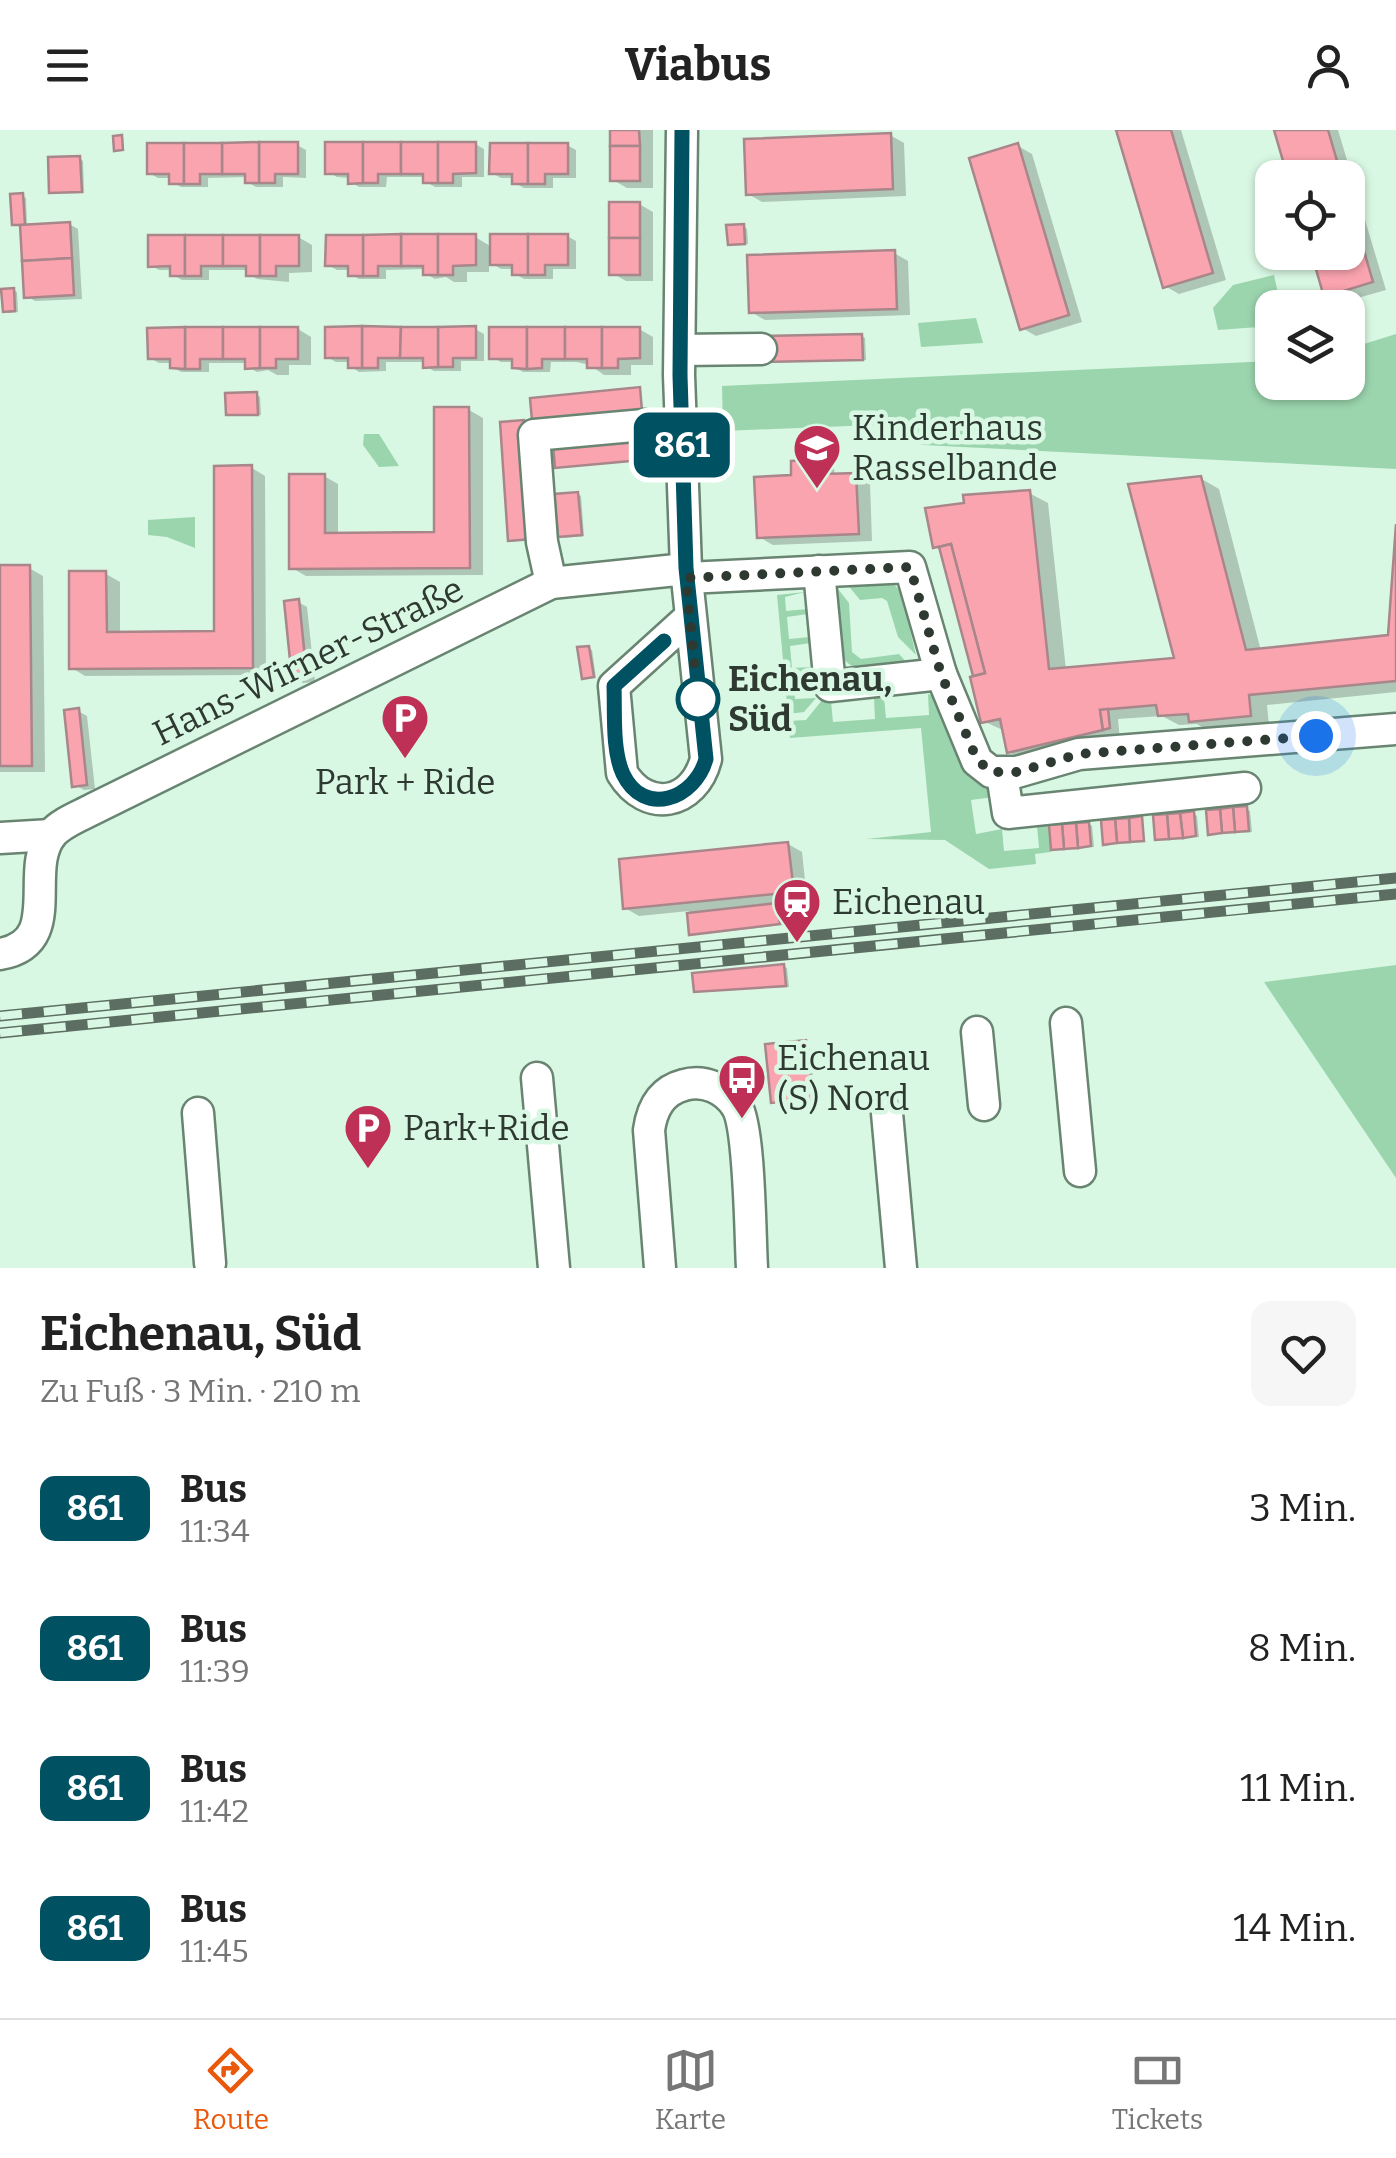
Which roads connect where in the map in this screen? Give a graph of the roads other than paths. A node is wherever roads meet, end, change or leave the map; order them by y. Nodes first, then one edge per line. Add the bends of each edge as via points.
1 (682, 130) edge
2 (761, 349) dead end
3 (680, 350) junction
4 (644, 425) dead end
5 (819, 571) junction
6 (686, 574) junction
7 (551, 583) junction
8 (689, 618) junction
9 (941, 674) junction
10 (1396, 728) edge
11 (1157, 749) junction
12 (1002, 774) junction
13 (1244, 788) dead end
14 (1161, 796) junction
15 (51, 835) junction
16 (0, 838) edge
17 (0, 954) edge
18 (1066, 1023) dead end
19 (977, 1032) dead end
20 (537, 1078) dead end
21 (984, 1104) dead end
22 (198, 1113) dead end
23 (887, 1114) dead end
24 (1080, 1171) dead end
25 (210, 1263) dead end
26 (554, 1268) edge
27 (660, 1268) edge
28 (752, 1268) edge
29 (901, 1268) edge

1 - 3 street
2 - 3 street
3 - 6 street
4 - 7 street via 534,435
5 - 6 street, Hans-Wirner-Straße
5 - 9 street, Hans-Wirner-Straße via 910,567
5 - 9 street via 830,686
6 - 7 street, Hans-Wirner-Straße
6 - 8 street
7 - 15 street, Hans-Wirner-Straße via 522,607 438,638 382,676 345,672 310,712 238,746 196,746 165,782 125,781 94,819
8 - 8 street via 614,686 622,773 653,798 694,786 706,759
9 - 12 street via 977,760
10 - 11 street
11 - 12 street via 1079,754
11 - 14 street
12 - 14 street via 1008,812
13 - 14 street
15 - 16 street
15 - 17 street via 31,898 30,939
18 - 24 street
19 - 21 street
20 - 26 street
22 - 25 street
23 - 29 street
27 - 28 street via 651,1115 670,1091 699,1083 727,1095 742,1121

